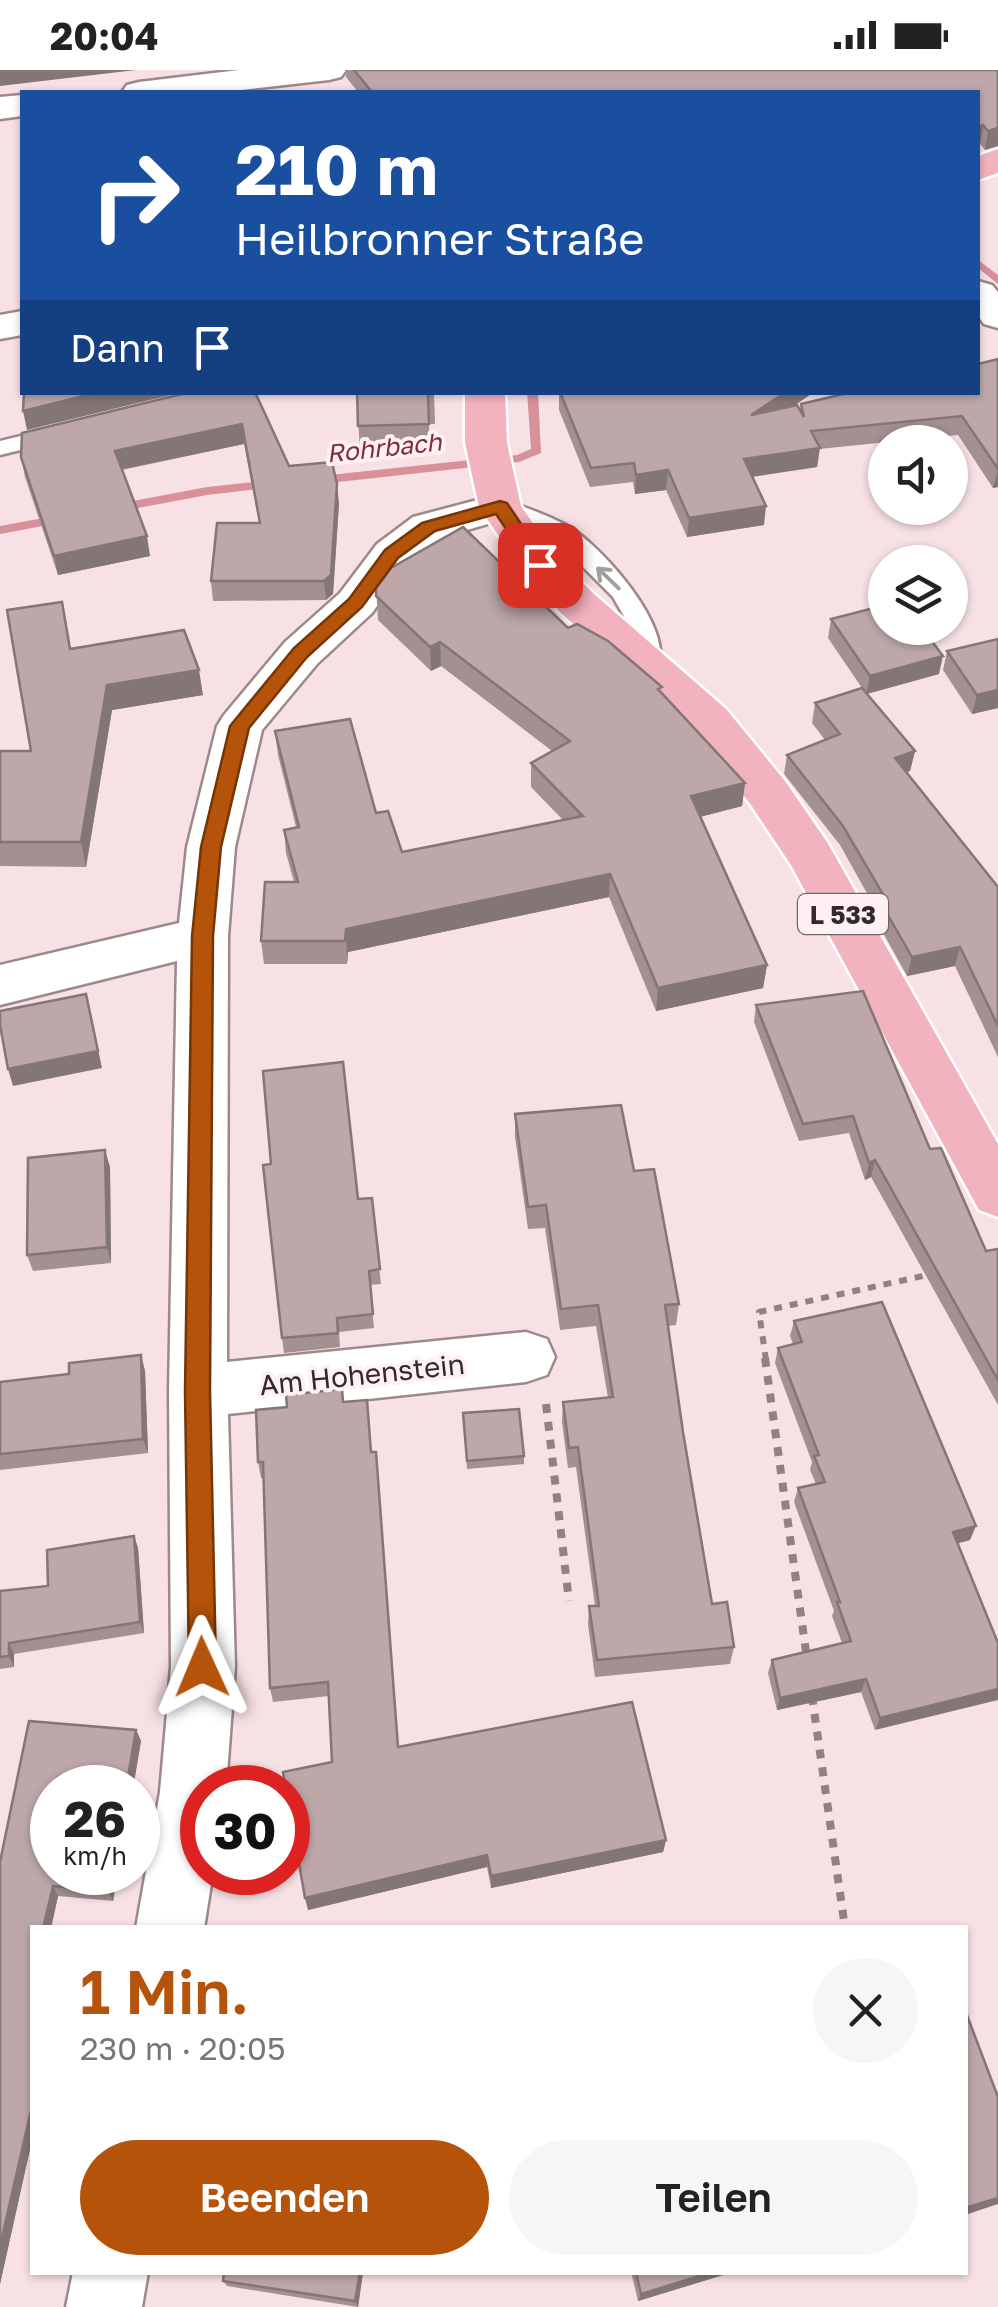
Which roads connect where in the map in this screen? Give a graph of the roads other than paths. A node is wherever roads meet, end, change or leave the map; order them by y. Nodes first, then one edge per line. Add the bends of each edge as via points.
1 (329, 70) edge
2 (156, 90) edge
3 (980, 296) edge
4 (998, 316) edge
5 (485, 395) edge
6 (77, 430) edge
7 (0, 448) edge
8 (493, 475) junction
9 (203, 936) junction
10 (0, 986) edge
11 (998, 1194) edge
12 (536, 1372) road end
13 (198, 1391) junction
14 (171, 1925) edge
15 (109, 2275) edge
16 (104, 2307) edge

1 - 2 street
3 - 4 street
5 - 8 main road
6 - 7 lane
8 - 9 street via 392,554 356,603 301,653 240,726 211,847
8 - 11 main road, L 533 via 540,565 710,720 768,792 810,855
9 - 10 street
9 - 13 street
12 - 13 street, Am Hohenstein
13 - 14 street via 202,1667 194,1792
15 - 16 street

